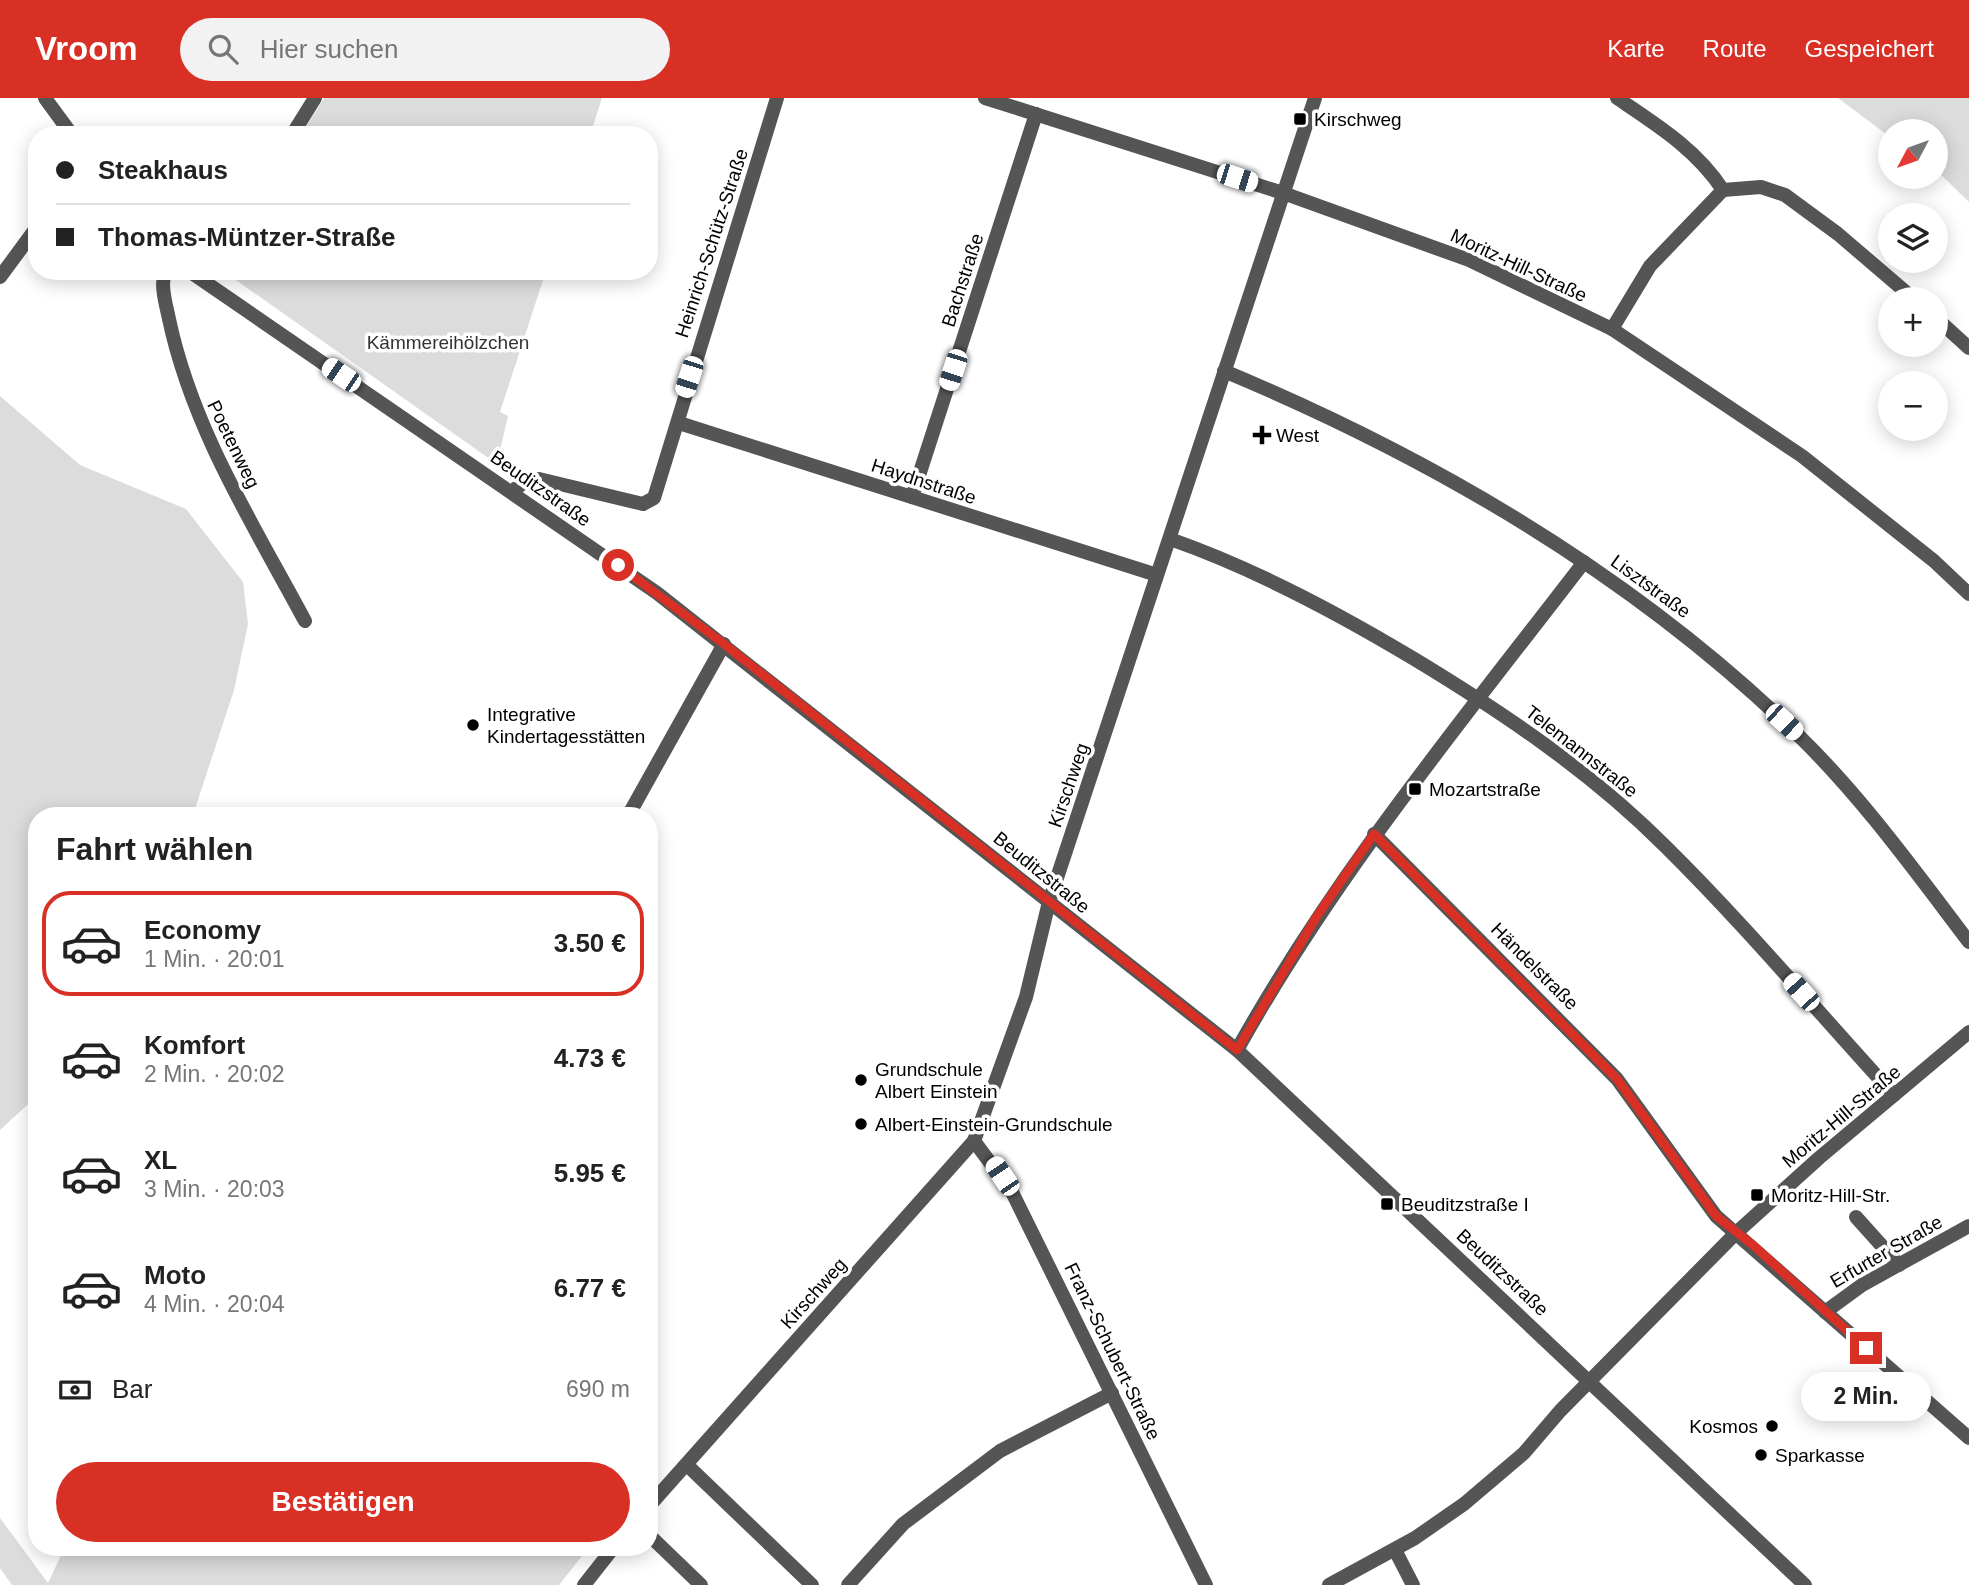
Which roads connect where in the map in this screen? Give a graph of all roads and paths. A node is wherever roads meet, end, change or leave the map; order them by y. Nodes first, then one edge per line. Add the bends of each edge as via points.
1 (45, 98) edge
2 (315, 98) edge
3 (778, 98) edge
4 (985, 98) edge
5 (1315, 98) edge
6 (1617, 98) edge
7 (1036, 114) junction
8 (65, 126) edge
9 (298, 126) edge
10 (1723, 190) junction
11 (1283, 193) junction
12 (28, 239) edge
13 (0, 277) edge
14 (164, 280) edge
15 (202, 280) edge
16 (1900, 287) edge
17 (1612, 329) junction
18 (1948, 329) edge
19 (1969, 348) edge
20 (1224, 371) junction
21 (679, 423) junction
22 (512, 491) junction
23 (912, 497) junction
24 (1170, 539) junction
25 (1584, 562) junction
26 (1157, 575) junction
27 (1969, 594) edge
28 (305, 621) dead end
29 (724, 644) junction
30 (1479, 698) junction
31 (633, 807) edge
32 (1374, 834) junction
33 (1049, 902) junction
34 (1969, 942) edge
35 (1969, 1032) edge
36 (1237, 1050) junction
37 (1894, 1095) junction
38 (974, 1141) junction
39 (1856, 1217) dead end
40 (1969, 1226) edge
41 (1736, 1234) junction
42 (1899, 1265) junction
43 (1825, 1312) junction
44 (1591, 1380) junction
45 (1112, 1393) junction
46 (1969, 1438) edge
47 (687, 1465) junction
48 (658, 1496) edge
49 (658, 1544) edge
50 (1395, 1550) junction
51 (607, 1556) edge
52 (584, 1585) edge
53 (701, 1585) edge
54 (813, 1585) edge
55 (848, 1585) edge
56 (1206, 1585) edge
57 (1329, 1585) edge
58 (1413, 1585) edge
59 (1805, 1585) edge

1 - 8 street
2 - 9 street
3 - 21 street, Heinrich-Schütz-Straße via 681,403
4 - 7 street, Moritz-Hill-Straße
5 - 11 street, Kirschweg
6 - 10 street via 1677,137
7 - 11 street, Moritz-Hill-Straße
7 - 23 street, Bachstraße
10 - 16 street via 1762,187 1785,195
10 - 17 street via 1650,266
11 - 17 street, Moritz-Hill-Straße via 1469,260
11 - 20 street, Kirschweg
12 - 13 street
14 - 28 street, Poetenweg via 170,324 193,405
15 - 22 street, Beuditzstraße
17 - 27 street, Moritz-Hill-Straße via 1802,456
18 - 19 street
20 - 24 street, Kirschweg
20 - 25 street, Lisztstraße via 1415,459
21 - 22 street, Heinrich-Schütz-Straße via 654,498 648,503 539,479
21 - 23 street, Haydnstraße
22 - 29 street, Beuditzstraße
23 - 26 street, Haydnstraße
24 - 26 street, Kirschweg
24 - 30 street, Telemannstraße via 1234,563 1359,625
25 - 30 street
25 - 34 street, Lisztstraße via 1698,644 1799,736 1852,793
26 - 33 street, Kirschweg
29 - 31 street
29 - 33 street, Beuditzstraße
30 - 32 street
30 - 37 street, Telemannstraße via 1567,761 1665,845
32 - 36 street via 1317,916
32 - 41 street, Händelstraße via 1617,1079 1716,1216
33 - 36 street, Beuditzstraße
33 - 38 street, Kirschweg via 1026,997
35 - 37 street, Moritz-Hill-Straße
36 - 44 street, Beuditzstraße
37 - 41 street, Moritz-Hill-Straße
38 - 45 street, Franz-Schubert-Straße via 1012,1192
38 - 47 street, Kirschweg
39 - 42 street
40 - 42 street, Erfurter Straße
41 - 43 street, Händelstraße
41 - 44 street, Moritz-Hill-Straße
42 - 43 street, Erfurter Straße
43 - 46 street, Händelstraße
44 - 50 street, Moritz-Hill-Straße via 1524,1453 1464,1504
44 - 59 street, Beuditzstraße
45 - 55 street via 1000,1451 903,1524
45 - 56 street, Franz-Schubert-Straße
47 - 48 street, Kirschweg
47 - 54 street
49 - 53 street
50 - 57 street, Moritz-Hill-Straße
50 - 58 street
51 - 52 street

